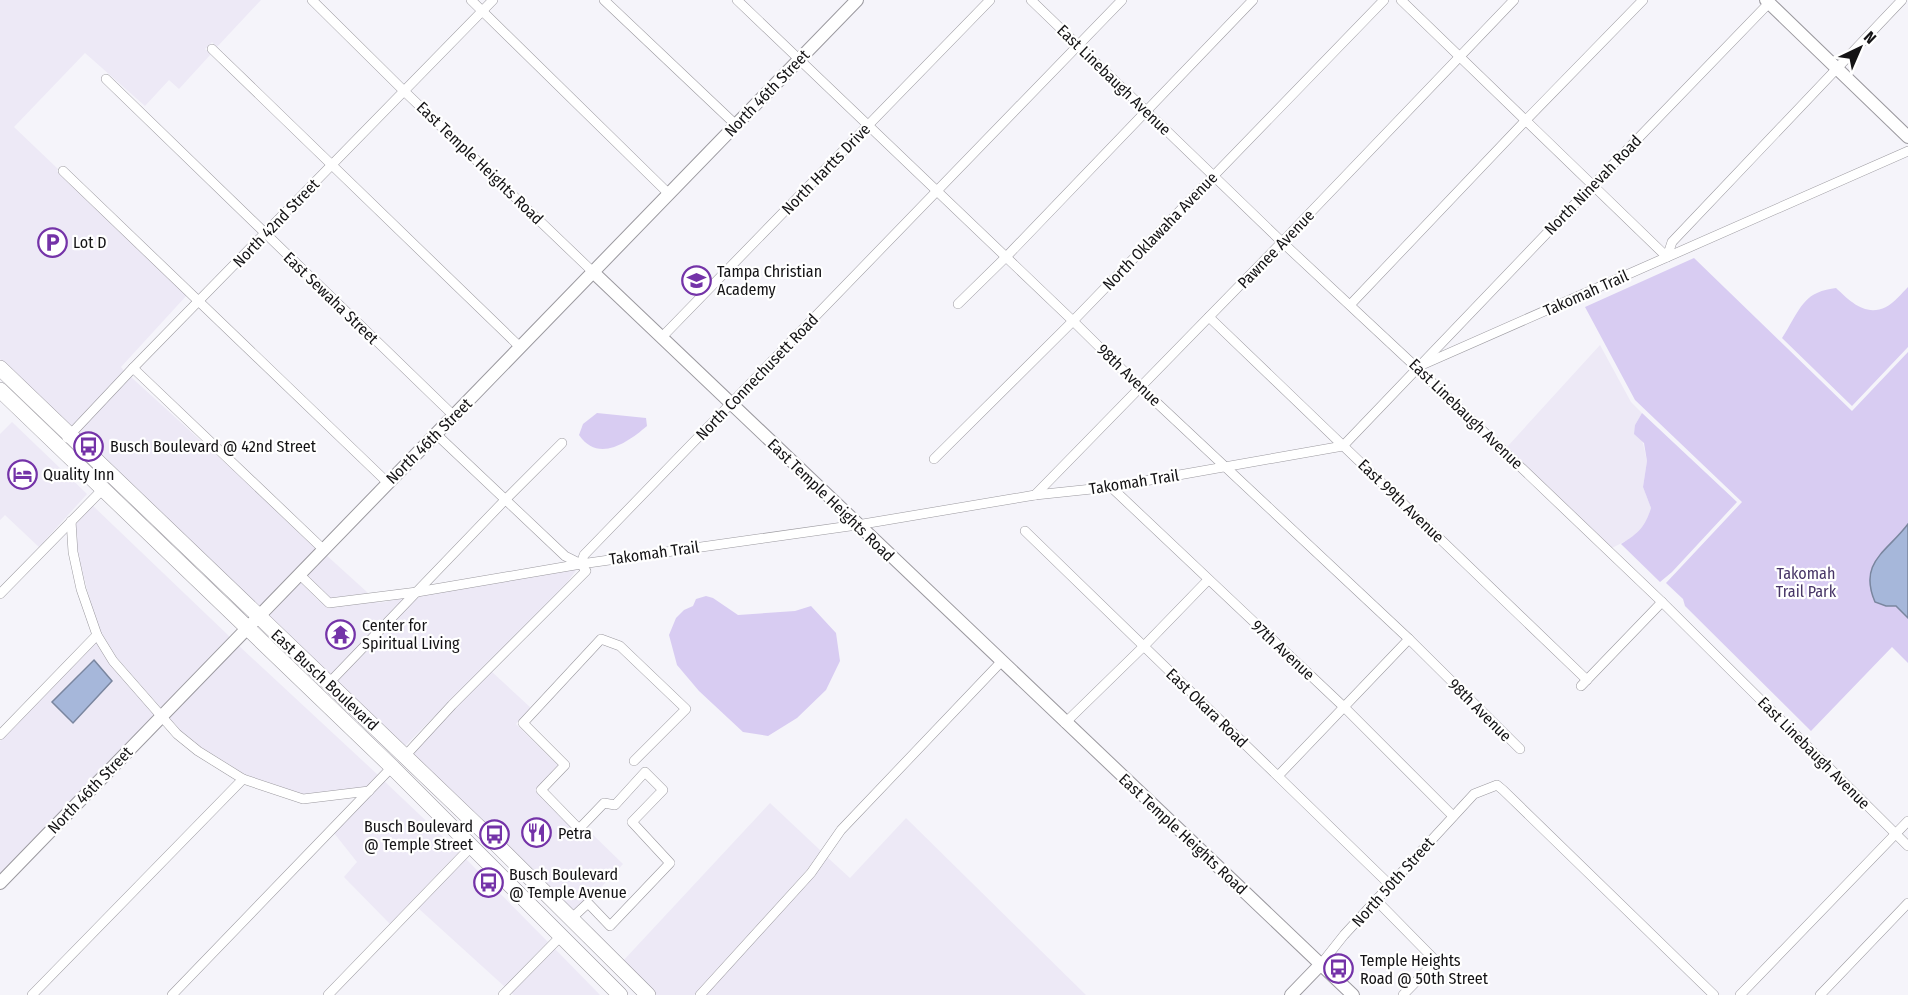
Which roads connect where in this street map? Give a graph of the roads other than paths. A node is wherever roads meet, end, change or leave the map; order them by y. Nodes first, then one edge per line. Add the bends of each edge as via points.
1 (312, 0) edge
2 (471, 0) edge
3 (493, 0) edge
4 (604, 0) edge
5 (738, 0) edge
6 (857, 0) edge
7 (990, 0) edge
8 (1031, 0) edge
9 (1122, 0) edge
10 (1253, 0) edge
11 (1384, 0) edge
12 (1401, 0) edge
13 (1514, 0) edge
14 (1642, 0) edge
15 (1902, 0) edge
16 (1768, 1) edge
17 (482, 11) junction
18 (1079, 45) junction
19 (212, 49) dead end
20 (1460, 57) junction
21 (800, 60) junction
22 (1837, 68) junction
23 (106, 79) dead end
24 (404, 91) junction
25 (1146, 111) junction
26 (1526, 120) junction
27 (736, 125) junction
28 (868, 125) junction
29 (1908, 138) edge
30 (1908, 151) edge
31 (332, 166) junction
32 (63, 171) dead end
33 (1213, 176) junction
34 (1593, 185) junction
35 (937, 192) junction
36 (669, 194) junction
37 (265, 234) junction
38 (1282, 242) junction
39 (1007, 256) junction
40 (1667, 257) junction
41 (593, 272) junction
42 (200, 301) junction
43 (958, 304) dead end
44 (1350, 305) junction
45 (1209, 317) junction
46 (1073, 321) junction
47 (662, 337) junction
48 (520, 347) junction
49 (0, 368) edge
50 (133, 368) junction
51 (1417, 368) junction
52 (1140, 387) junction
53 (0, 390) edge
54 (731, 404) junction
55 (454, 416) junction
56 (436, 434) junction
57 (70, 435) junction
58 (562, 443) dead end
59 (1343, 446) junction
60 (59, 447) junction
61 (934, 459) dead end
62 (1227, 468) junction
63 (388, 483) junction
64 (1111, 487) junction
65 (103, 489) junction
66 (1035, 495) junction
67 (505, 500) junction
68 (71, 521) junction
69 (857, 525) junction
70 (1025, 531) dead end
71 (323, 549) junction
72 (581, 564) junction
73 (299, 574) junction
74 (1208, 580) junction
75 (417, 592) junction
76 (0, 594) edge
77 (1662, 602) junction
78 (258, 616) junction
79 (246, 628) junction
80 (97, 635) junction
81 (1409, 639) junction
82 (1143, 647) junction
83 (1002, 662) junction
84 (328, 684) junction
85 (1345, 708) junction
86 (333, 711) junction
87 (161, 715) junction
88 (1065, 723) junction
89 (0, 735) edge
90 (1520, 749) dead end
91 (405, 756) junction
92 (634, 761) dead end
93 (392, 767) junction
94 (1278, 776) junction
95 (243, 778) junction
96 (405, 779) junction
97 (369, 791) junction
98 (1453, 816) junction
99 (1908, 821) edge
100 (484, 832) junction
101 (1895, 834) junction
102 (472, 846) junction
103 (1908, 846) edge
104 (0, 883) edge
105 (1390, 885) junction
106 (1376, 900) junction
107 (1908, 903) edge
108 (567, 913) junction
109 (561, 936) junction
110 (1321, 964) junction
111 (32, 995) edge
112 (172, 995) edge
113 (328, 995) edge
114 (503, 995) edge
115 (620, 995) edge
116 (648, 995) edge
117 (700, 995) edge
118 (1291, 995) edge
119 (1353, 995) edge
120 (1403, 995) edge
121 (1714, 995) edge
122 (1740, 995) edge
123 (1820, 995) edge

1 - 24 street, East Temple Heights Road
2 - 17 street
3 - 17 street, North 42nd Street
4 - 27 street
5 - 21 street, 98th Avenue
6 - 21 street, North 46th Street
7 - 28 street, North Hartts Drive
8 - 18 street, East Linebaugh Avenue
9 - 18 street, North Connechusett Road
10 - 25 street
11 - 33 street, North Oklawaha Avenue
12 - 20 street
13 - 20 street, Pawnee Avenue
14 - 26 street
15 - 22 street
16 - 22 street
16 - 34 street, North Ninevah Road
17 - 24 street, North 42nd Street
17 - 36 street
18 - 25 street, East Linebaugh Avenue
18 - 35 street, North Connechusett Road
19 - 31 street
20 - 26 street
20 - 38 street, Pawnee Avenue
21 - 27 street, North 46th Street
21 - 28 street, 98th Avenue
22 - 29 street
22 - 40 street via 1672,242
23 - 37 street, East Sewaha Street
24 - 31 street, North 42nd Street
24 - 41 street, East Temple Heights Road
25 - 33 street, East Linebaugh Avenue
25 - 39 street
26 - 34 street
26 - 44 street
27 - 36 street, North 46th Street
28 - 35 street, 98th Avenue
28 - 47 street, North Hartts Drive
30 - 40 street, Takomah Trail
31 - 37 street, North 42nd Street
31 - 48 street
32 - 42 street
33 - 38 street, East Linebaugh Avenue
33 - 46 street, North Oklawaha Avenue
34 - 40 street
34 - 51 street, North Ninevah Road
35 - 39 street, 98th Avenue
35 - 54 street, North Connechusett Road
36 - 41 street, North 46th Street
37 - 42 street, North 42nd Street
37 - 55 street, East Sewaha Street
38 - 44 street, East Linebaugh Avenue
38 - 45 street, Pawnee Avenue
39 - 43 street
39 - 46 street, 98th Avenue
40 - 51 street, Takomah Trail
41 - 47 street, East Temple Heights Road
41 - 48 street, North 46th Street
42 - 50 street, North 42nd Street
42 - 63 street
44 - 51 street, East Linebaugh Avenue
45 - 52 street, Pawnee Avenue
45 - 59 street, East 99th Avenue
46 - 52 street, 98th Avenue
46 - 61 street, North Oklawaha Avenue
47 - 54 street, East Temple Heights Road
48 - 55 street, North 46th Street
49 - 57 main road, East Busch Boulevard
50 - 57 street, North 42nd Street
50 - 71 street
51 - 59 street, Takomah Trail
51 - 77 street, East Linebaugh Avenue
52 - 62 street, 98th Avenue
52 - 66 street, Pawnee Avenue
53 - 60 main road, East Busch Boulevard
54 - 69 street, East Temple Heights Road
54 - 72 street, North Connechusett Road via 584,555
55 - 56 street, North 46th Street
56 - 63 street, North 46th Street
56 - 67 street
57 - 60 street, North 42nd Street
57 - 78 main road, East Busch Boulevard
58 - 67 street
59 - 62 street, Takomah Trail
59 - 77 street, East 99th Avenue via 1584,683
60 - 65 main road, East Busch Boulevard
62 - 64 street, Takomah Trail
62 - 81 street, 98th Avenue
63 - 71 street, North 46th Street
64 - 66 street, Takomah Trail
64 - 74 street, 97th Avenue
65 - 68 street
65 - 79 main road, East Busch Boulevard
66 - 69 street, Takomah Trail
67 - 72 street via 565,556
67 - 75 street
68 - 76 street
68 - 80 street via 81,588
69 - 72 street, Takomah Trail
69 - 83 street, East Temple Heights Road
70 - 82 street, East Okara Road
71 - 73 street, North 46th Street
72 - 75 street, Takomah Trail
72 - 91 street, North Connechusett Road via 586,571
73 - 75 street, Takomah Trail via 329,603
73 - 78 street, North 46th Street
74 - 82 street
74 - 85 street, 97th Avenue
75 - 84 street
77 - 101 street, East Linebaugh Avenue
78 - 79 street, North 46th Street
78 - 84 main road, East Busch Boulevard
79 - 86 main road, East Busch Boulevard
79 - 87 street, North 46th Street
80 - 87 street via 113,661
80 - 89 street
81 - 85 street
81 - 90 street, 98th Avenue
82 - 88 street
82 - 94 street, East Okara Road
83 - 88 street, East Temple Heights Road
83 - 117 street via 841,830 811,873
84 - 91 main road, East Busch Boulevard
85 - 94 street
85 - 98 street, 97th Avenue
86 - 91 main road via 344,713 391,755
86 - 93 main road, East Busch Boulevard
87 - 95 street via 191,745
87 - 104 street, North 46th Street
88 - 110 street, East Temple Heights Road
91 - 100 main road, East Busch Boulevard
92 - 108 street via 686,709 620,646 601,639 523,723 565,765 542,790 579,829 604,803 615,806 645,772 663,790 632,822 670,863 610,926 588,903
93 - 96 main road, East Busch Boulevard
93 - 97 street
94 - 105 street, East Okara Road
95 - 97 street via 303,799
95 - 111 street
96 - 100 main road via 418,784 459,825
96 - 102 main road, East Busch Boulevard
97 - 112 street
98 - 105 street, North 50th Street
98 - 121 street, North 50th Street via 1474,794 1497,785
99 - 101 street
100 - 108 main road, East Busch Boulevard
101 - 103 street, East Linebaugh Avenue
101 - 122 street
102 - 108 main road via 492,852 543,903
102 - 109 main road, East Busch Boulevard
102 - 113 street
105 - 106 street, North 50th Street
106 - 110 street, North 50th Street
106 - 120 street via 1436,961
107 - 123 street
108 - 116 main road, East Busch Boulevard
109 - 114 street
109 - 115 main road, East Busch Boulevard
110 - 118 street, North 50th Street
110 - 119 street, East Temple Heights Road

